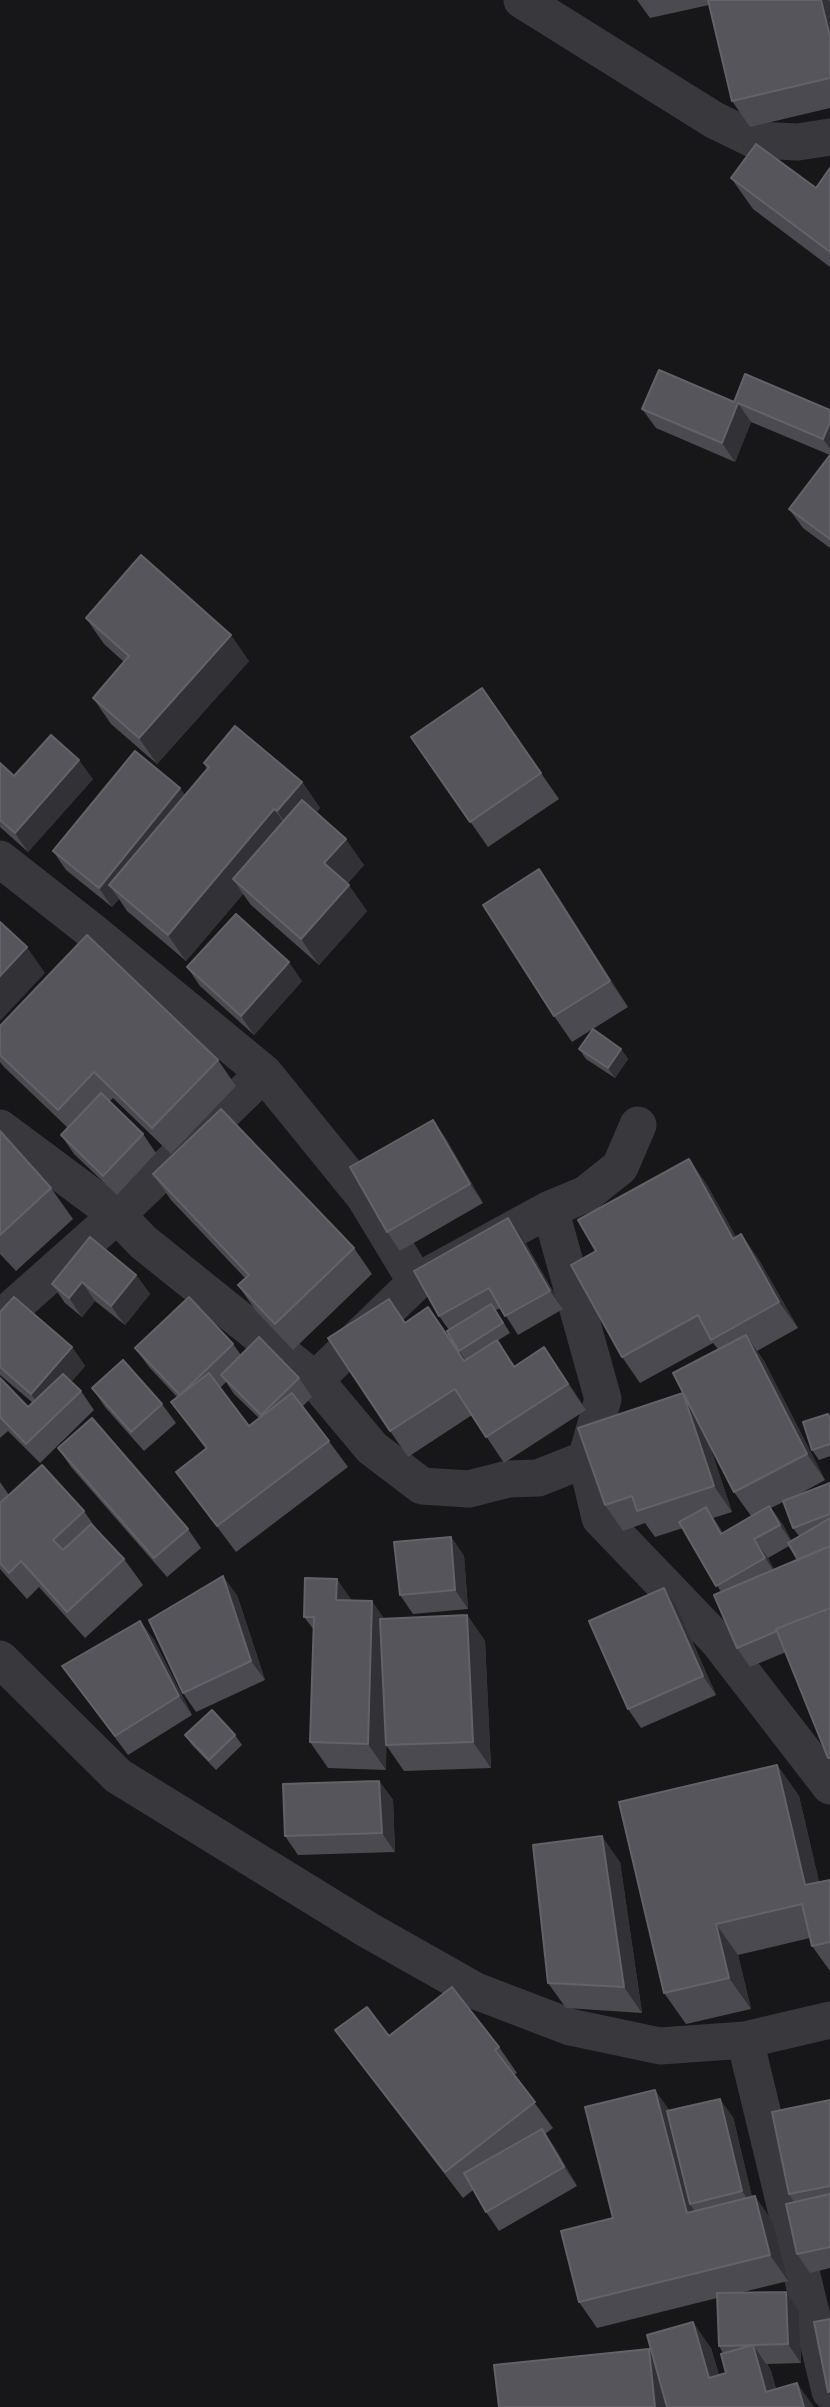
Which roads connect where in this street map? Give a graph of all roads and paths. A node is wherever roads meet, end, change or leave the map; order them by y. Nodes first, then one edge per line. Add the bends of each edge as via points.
1 (522, 0) edge
2 (830, 137) edge
3 (0, 859) edge
4 (264, 1073) junction
5 (638, 1125) dead end
6 (0, 1128) edge
7 (550, 1209) junction
8 (117, 1215) junction
9 (416, 1282) junction
10 (0, 1319) edge
11 (315, 1380) junction
12 (586, 1459) junction
13 (0, 1659) edge
14 (830, 1786) edge
15 (830, 2020) edge
16 (745, 2040) junction
17 (830, 2391) edge

1 - 2 street via 714,120 755,140 798,142
3 - 4 street
4 - 8 street
4 - 9 street via 364,1196
5 - 7 street via 620,1167 586,1194
6 - 8 street
7 - 9 street
7 - 12 street via 603,1399
8 - 10 street
8 - 11 street via 143,1242
9 - 11 street
11 - 12 street via 372,1448 422,1486 469,1489 508,1479 538,1478
12 - 14 street via 600,1518 718,1641
13 - 16 street via 118,1776 476,1991 570,2027 660,2046
15 - 16 street
16 - 17 street

